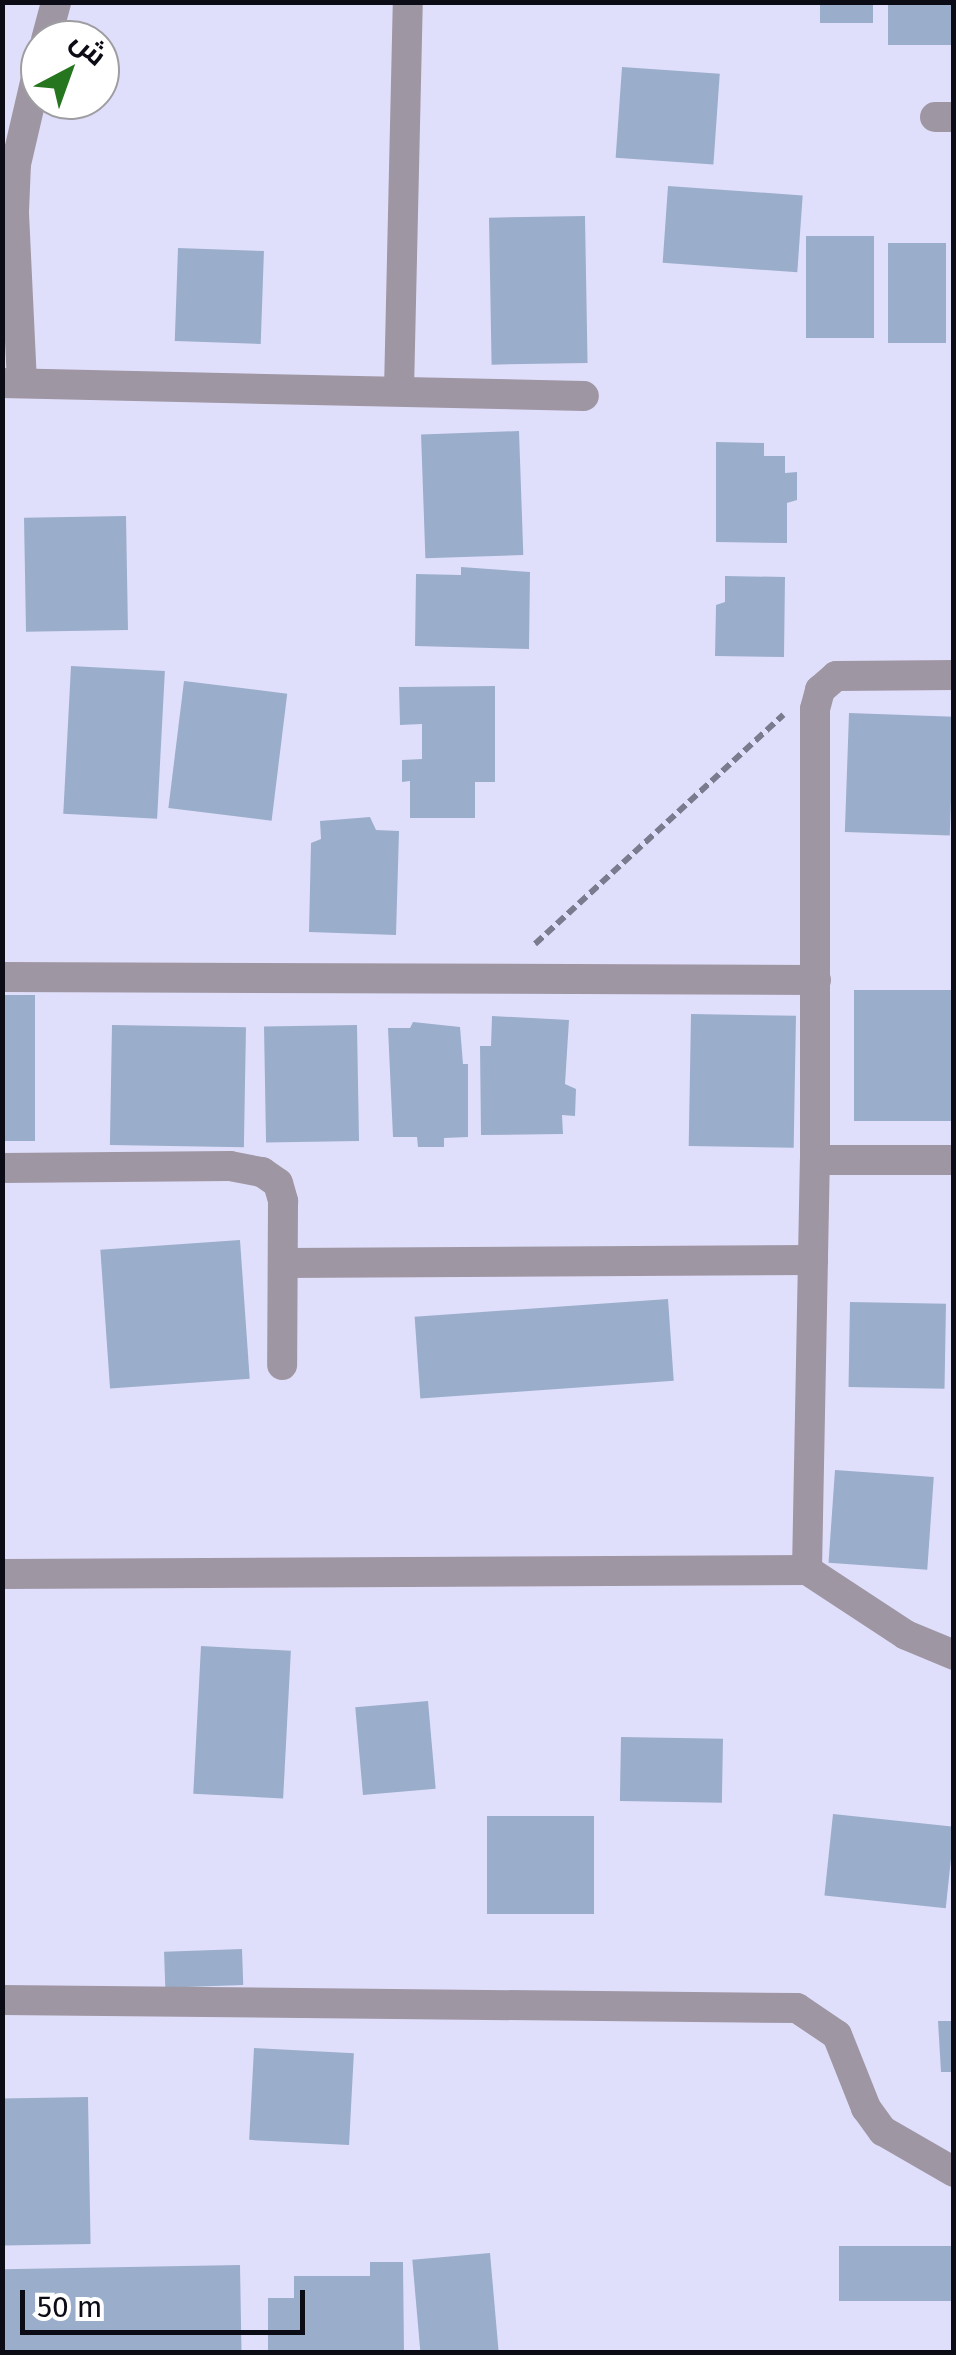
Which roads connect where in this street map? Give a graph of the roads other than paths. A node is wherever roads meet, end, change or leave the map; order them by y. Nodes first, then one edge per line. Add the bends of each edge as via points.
1 (408, 2) edge
2 (26, 120) edge
3 (12, 383) edge
4 (399, 390) junction
5 (584, 396) dead end
6 (954, 675) edge
7 (2, 977) edge
8 (816, 980) junction
9 (815, 1160) junction
10 (954, 1160) edge
11 (2, 1168) edge
12 (813, 1260) junction
13 (283, 1263) junction
14 (282, 1366) dead end
15 (807, 1570) junction
16 (2, 1574) edge
17 (954, 1655) edge
18 (2, 2000) edge
19 (954, 2172) edge

1 - 4 street
2 - 3 street via 16,164
3 - 4 street
4 - 5 street
6 - 8 street via 836,676 820,690
7 - 8 street
8 - 9 street
9 - 10 street
9 - 12 street
11 - 13 street via 230,1166 262,1172 278,1183 283,1201
12 - 13 street
12 - 15 street
13 - 14 street
15 - 16 street
15 - 17 street via 906,1636
18 - 19 street via 797,2008 837,2035 866,2108 883,2132

